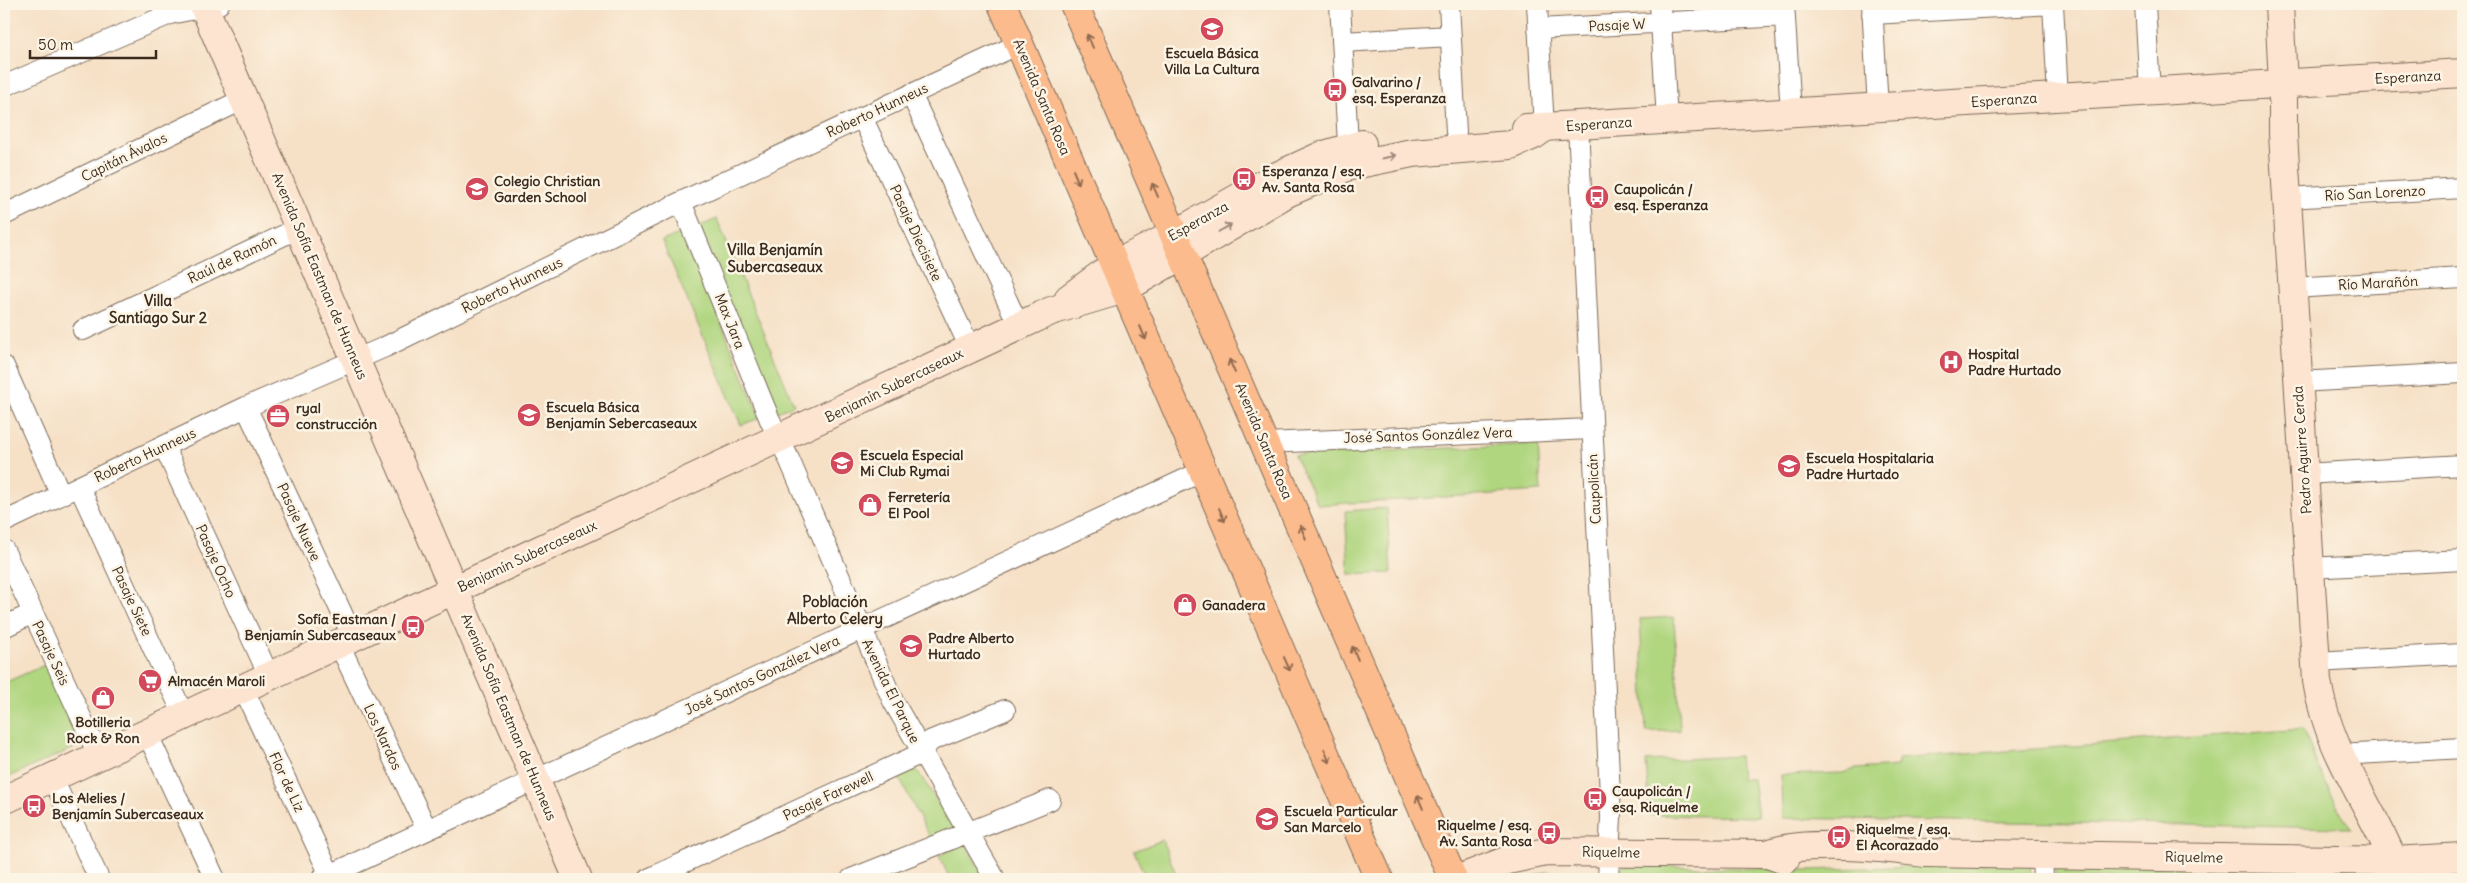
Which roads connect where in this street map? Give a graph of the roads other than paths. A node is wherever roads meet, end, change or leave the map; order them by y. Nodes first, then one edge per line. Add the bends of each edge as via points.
1 (1002, 4) edge
2 (1074, 4) edge
3 (1340, 4) edge
4 (1449, 4) edge
5 (1537, 4) edge
6 (2053, 4) edge
7 (2145, 4) edge
8 (2279, 4) edge
9 (209, 5) edge
10 (1872, 9) edge
11 (1785, 10) edge
12 (1660, 13) edge
13 (1538, 29) junction
14 (1451, 36) junction
15 (1342, 42) junction
16 (1019, 44) junction
17 (2463, 73) edge
18 (2283, 84) junction
19 (4, 86) edge
20 (2150, 92) junction
21 (911, 94) junction
22 (2058, 97) junction
23 (244, 99) junction
24 (1878, 108) junction
25 (1791, 113) junction
26 (862, 117) junction
27 (1666, 120) junction
28 (1578, 125) junction
29 (1544, 128) junction
30 (1456, 132) junction
31 (1349, 157) junction
32 (2463, 188) edge
33 (2287, 198) junction
34 (681, 202) junction
35 (4, 215) edge
36 (299, 228) junction
37 (1179, 244) junction
38 (1119, 277) junction
39 (2463, 278) edge
40 (2292, 288) junction
41 (1019, 326) junction
42 (83, 330) dead end
43 (970, 348) junction
44 (356, 358) junction
45 (4, 366) edge
46 (2463, 373) edge
47 (2298, 382) junction
48 (11, 404) edge
49 (246, 407) junction
50 (1591, 428) junction
51 (780, 439) junction
52 (1265, 443) junction
53 (164, 446) junction
54 (2463, 465) edge
55 (1203, 471) junction
56 (2303, 474) junction
57 (79, 486) junction
58 (61, 495) junction
59 (4, 522) edge
60 (4, 550) edge
61 (2463, 560) edge
62 (2309, 568) junction
63 (455, 589) junction
64 (33, 613) junction
65 (4, 627) edge
66 (862, 629) junction
67 (346, 640) junction
68 (2463, 654) edge
69 (2315, 662) junction
70 (269, 676) junction
71 (243, 688) junction
72 (1005, 710) dead end
73 (184, 716) junction
74 (147, 733) junction
75 (2463, 748) edge
76 (922, 753) junction
77 (2339, 755) junction
78 (99, 756) junction
79 (52, 778) junction
80 (536, 780) junction
81 (4, 800) edge
82 (1050, 800) dead end
83 (427, 830) junction
84 (968, 834) junction
85 (1609, 853) junction
86 (2463, 857) edge
87 (2043, 867) edge
88 (2306, 869) edge
89 (2397, 870) edge
90 (326, 877) edge
91 (99, 879) edge
92 (215, 879) edge
93 (578, 879) edge
94 (648, 879) edge
95 (851, 879) edge
96 (994, 879) edge
97 (1379, 879) edge
98 (1453, 879) edge
99 (1460, 879) edge
100 (1608, 879) edge

1 - 16 main road, Avenida Santa Rosa
37 -> 2 main road, Avenida Santa Rosa
3 - 15 street
4 - 14 street
5 - 13 street
6 - 10 street
6 - 22 street
7 - 20 street
8 - 18 street, Pedro Aguirre Cerda
9 - 19 street via 170,14
9 - 23 street, Avenida Sofía Eastman de Hunneus
10 - 24 street
11 - 12 street, Pasaje W
11 - 25 street
12 - 13 street, Pasaje W
12 - 27 street
13 - 29 street
14 - 15 street
14 - 30 street
15 - 31 street
16 - 21 street, Roberto Hunneus
16 -> 38 main road, Avenida Santa Rosa
17 - 18 street, Esperanza
18 - 20 street, Esperanza
18 - 33 street, Pedro Aguirre Cerda
20 - 22 street, Esperanza
21 - 26 street, Roberto Hunneus
21 - 41 street
22 - 24 street, Esperanza
23 - 35 street, Capitán Ávalos
23 - 36 street, Avenida Sofía Eastman de Hunneus
24 - 25 street, Esperanza
25 - 27 street, Esperanza
26 - 34 street, Roberto Hunneus
26 - 43 street, Pasaje Diecisiete
27 - 28 street, Esperanza
28 - 29 street, Esperanza
28 - 50 street, Caupolicán
29 - 30 street, Esperanza
31 -> 29 street, Esperanza via 1511,145
30 - 31 street, Esperanza via 1394,137
31 - 37 street, Esperanza via 1287,193
32 - 33 street, Río San Lorenzo
33 - 40 street, Pedro Aguirre Cerda
34 - 44 street, Roberto Hunneus via 385,347
34 - 51 street, Max Jara
36 - 42 street, Raúl de Ramón
36 - 44 street, Avenida Sofía Eastman de Hunneus
37 - 38 street, Esperanza
52 -> 37 main road, Avenida Santa Rosa
38 - 41 street, Benjamín Subercaseaux
38 -> 55 main road, Avenida Santa Rosa
39 - 40 street, Río Marañón
40 - 47 street, Pedro Aguirre Cerda
41 - 43 street, Benjamín Subercaseaux
43 - 51 street, Benjamín Subercaseaux
44 - 49 street, Roberto Hunneus
44 - 63 street, Avenida Sofía Eastman de Hunneus
45 - 48 street
46 - 47 street
47 - 56 street, Pedro Aguirre Cerda
48 - 58 street
49 - 53 street, Roberto Hunneus
49 - 67 street, Pasaje Nueve
50 - 52 street, José Santos González Vera
50 - 85 street, Caupolicán via 1611,817
51 - 63 street, Benjamín Subercaseaux
51 - 66 street, Avenida El Parque
98 -> 52 main road, Avenida Santa Rosa
53 - 57 street, Roberto Hunneus
53 - 70 street, Pasaje Ocho
54 - 56 street
55 - 66 street, José Santos González Vera
55 -> 97 main road, Avenida Santa Rosa
56 - 62 street, Pedro Aguirre Cerda
57 - 58 street, Roberto Hunneus
57 - 73 street, Pasaje Siete
58 - 59 street, Roberto Hunneus
60 - 64 street, Pasaje Seis
61 - 62 street
62 - 69 street, Pedro Aguirre Cerda
63 - 67 street, Benjamín Subercaseaux
63 - 80 street, Avenida Sofía Eastman de Hunneus
64 - 65 street
64 - 78 street, Pasaje Seis
66 - 76 street, Avenida El Parque via 893,701
66 - 80 street, José Santos González Vera
67 - 70 street, Benjamín Subercaseaux
67 - 83 street, Los Nardos
68 - 69 street
69 - 77 street, Pedro Aguirre Cerda via 2324,717
70 - 71 street, Benjamín Subercaseaux
71 - 73 street, Benjamín Subercaseaux
71 - 90 street, Flor de Liz
72 - 76 street, Pasaje Farewell via 930,741
73 - 74 street, Benjamín Subercaseaux
74 - 78 street, Benjamín Subercaseaux
74 - 92 street
75 - 77 street
76 - 84 street, Avenida El Parque
76 - 94 street, Pasaje Farewell
77 - 89 street, Pedro Aguirre Cerda
78 - 79 street, Benjamín Subercaseaux
79 - 81 street, Benjamín Subercaseaux
79 - 91 street
80 - 83 street, José Santos González Vera
80 - 93 street, Avenida Sofía Eastman de Hunneus
82 - 84 street
83 - 90 street, José Santos González Vera
84 - 95 street
84 - 96 street, Avenida El Parque
85 - 87 street, Riquelme via 1768,854 1788,847 1868,847
85 - 99 street, Riquelme via 1535,853
85 - 100 street, Caupolicán
86 - 89 street, Riquelme
87 - 88 street, Riquelme
88 - 89 street, Riquelme

